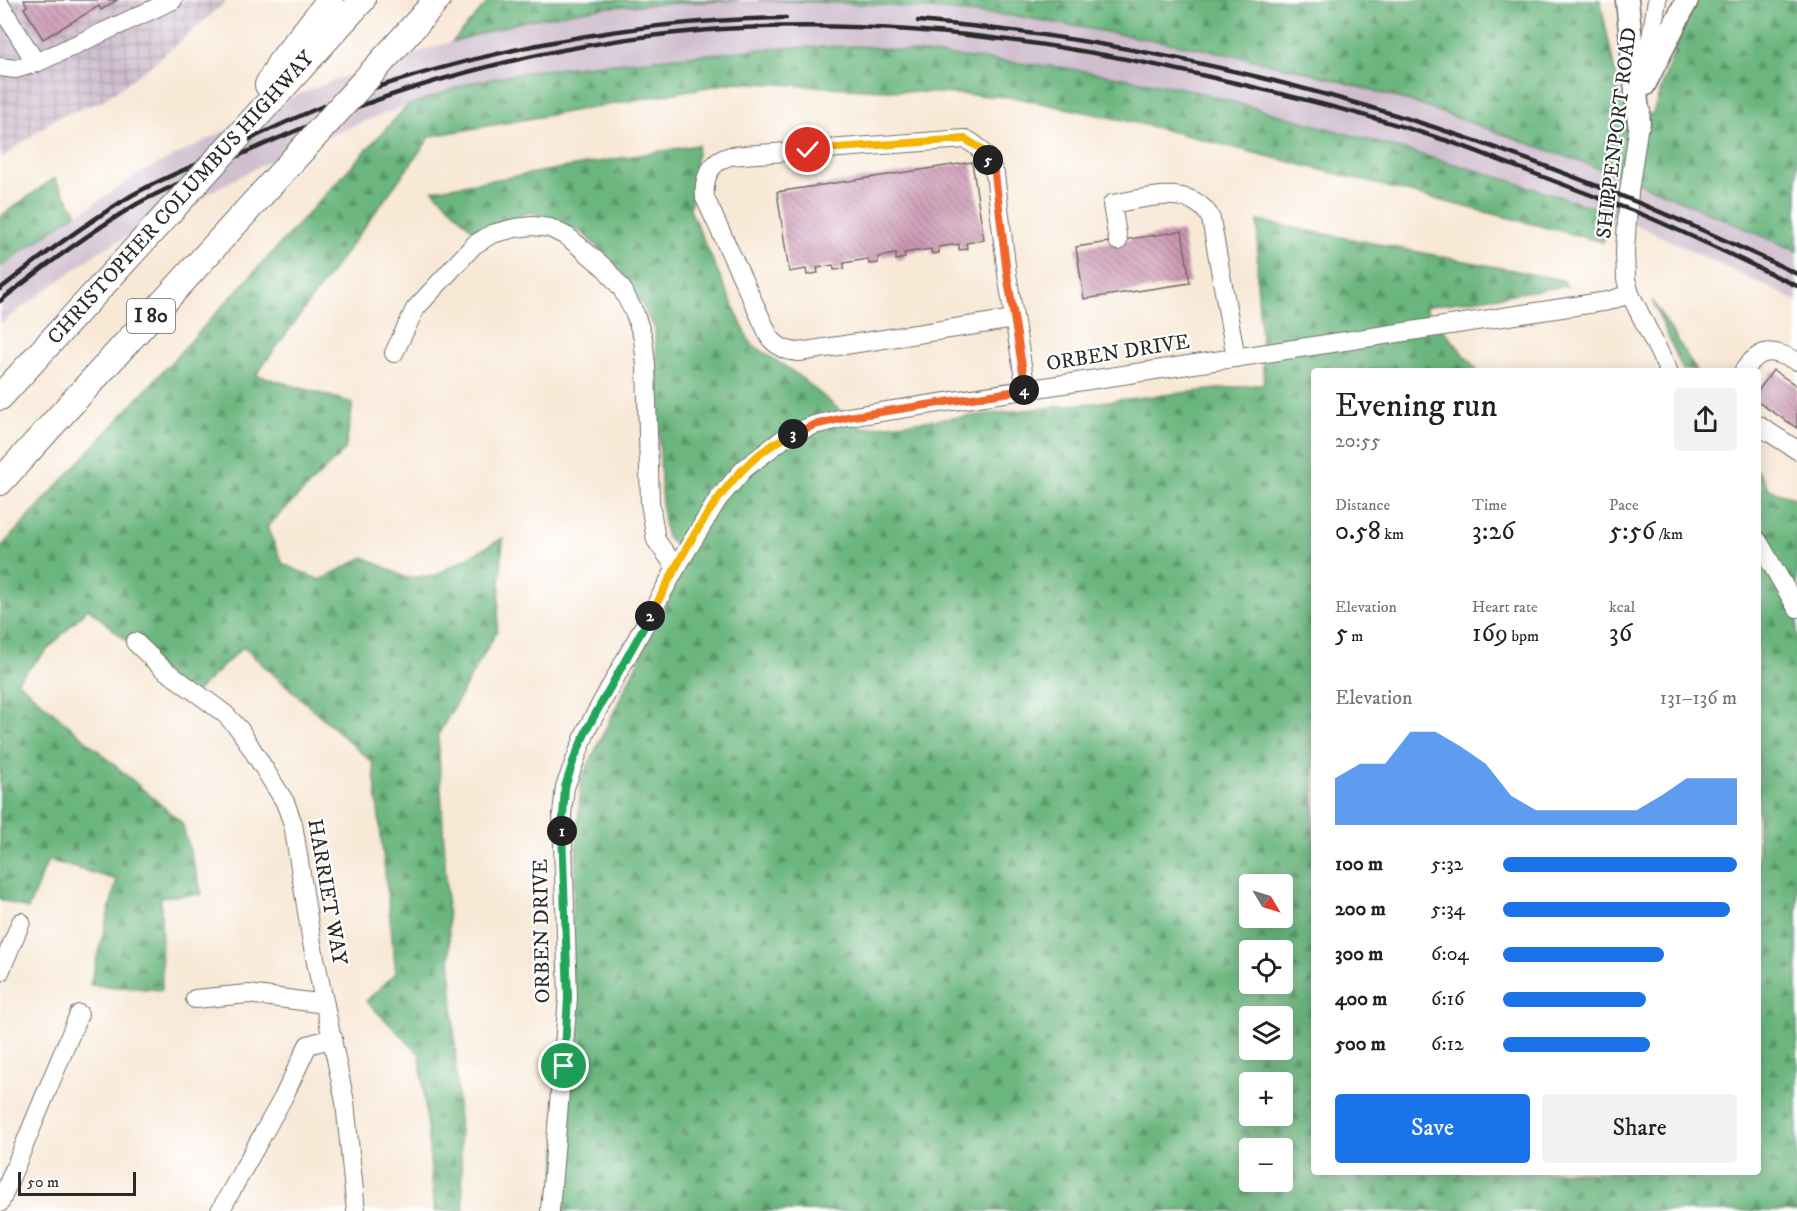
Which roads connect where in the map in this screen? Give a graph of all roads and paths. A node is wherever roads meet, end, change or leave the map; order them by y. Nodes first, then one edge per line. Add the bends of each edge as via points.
1 (173, 0) edge
2 (330, 0) edge
3 (362, 0) edge
4 (437, 0) edge
5 (1627, 0) edge
6 (1657, 0) edge
7 (1687, 0) edge
8 (0, 5) edge
9 (36, 63) junction
10 (0, 68) edge
11 (1644, 85) junction
12 (1639, 123) junction
13 (236, 139) junction
14 (1118, 241) dead end
15 (1630, 294) junction
16 (1014, 319) junction
17 (394, 353) dead end
18 (1236, 358) junction
19 (1797, 361) edge
20 (1667, 368) edge
21 (1746, 368) edge
22 (1026, 390) junction
23 (0, 397) edge
24 (1761, 427) edge
25 (1797, 450) edge
26 (0, 482) edge
27 (1761, 546) edge
28 (676, 568) junction
29 (1797, 608) edge
30 (135, 642) dead end
31 (21, 922) dead end
32 (0, 972) edge
33 (195, 999) dead end
34 (325, 1004) junction
35 (79, 1014) dead end
36 (333, 1038) junction
37 (0, 1203) edge
38 (220, 1211) edge
39 (356, 1211) edge
40 (550, 1211) edge

1 - 9 street
2 - 13 highway via 280,63
3 - 13 highway, CHRISTOPHER COLUMBUS HIGHWAY / I 80
4 - 26 highway, I 80, bridge
5 - 12 main road
6 - 11 street, SHIPPENPORT ROAD
7 - 11 main road
8 - 9 street
9 - 10 street via 16,69
11 - 12 street, SHIPPENPORT ROAD
12 - 15 street, SHIPPENPORT ROAD via 1625,251
13 - 23 highway, CHRISTOPHER COLUMBUS HIGHWAY / I 80, bridge
14 - 18 street via 1112,204 1164,195 1191,200 1203,207 1211,219
15 - 18 street, ORBEN DRIVE via 1608,302
15 - 20 street, SHIPPENPORT ROAD
16 - 16 street via 995,174 973,142 965,139 730,156 708,172 705,198 770,338 787,351
16 - 22 street
17 - 28 street via 415,309 474,245 492,234 524,227 550,228 568,237 605,268 636,314 646,365 650,504 656,540
18 - 22 street, ORBEN DRIVE
19 - 21 street via 1768,352 1753,359
22 - 28 street, ORBEN DRIVE via 848,417 787,436 731,482
24 - 25 street
27 - 29 street
28 - 40 street, ORBEN DRIVE via 587,729 565,787 562,814 568,997
30 - 34 street, HARRIET WAY via 162,668 225,714 240,730 285,802 293,824
31 - 32 street
33 - 34 street via 248,994
34 - 36 street, HARRIET WAY
35 - 37 street
36 - 38 street via 308,1045
36 - 39 street, HARRIET WAY via 345,1102

